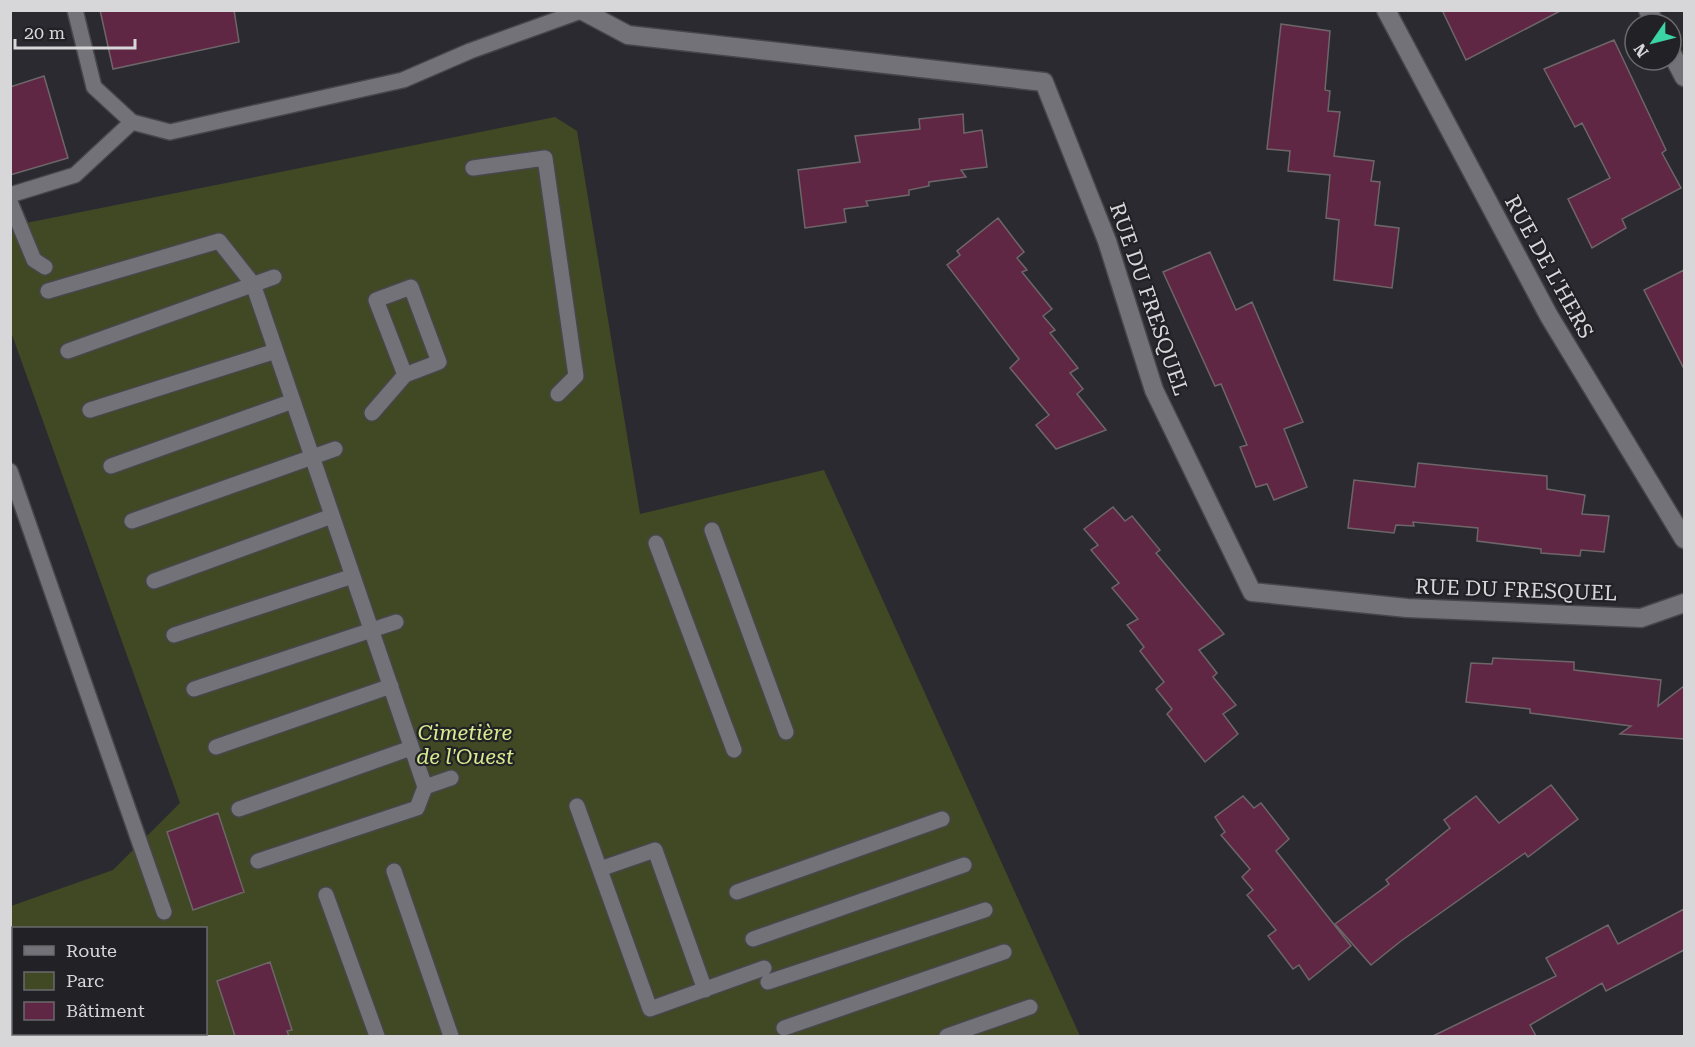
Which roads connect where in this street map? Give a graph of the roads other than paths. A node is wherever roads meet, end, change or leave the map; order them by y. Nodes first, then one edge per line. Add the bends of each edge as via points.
1 (75, 10) edge
2 (1386, 10) edge
3 (581, 11) edge
4 (132, 122) junction
5 (473, 168) dead end
6 (10, 195) edge
7 (10, 202) edge
8 (45, 267) dead end
9 (274, 277) dead end
10 (253, 284) junction
11 (48, 291) dead end
12 (68, 351) dead end
13 (276, 351) junction
14 (405, 375) junction
15 (558, 394) dead end
16 (293, 401) junction
17 (90, 411) dead end
18 (372, 413) dead end
19 (335, 449) dead end
20 (312, 458) junction
21 (111, 466) dead end
22 (10, 471) edge
23 (332, 516) junction
24 (132, 521) dead end
25 (712, 530) dead end
26 (1684, 538) edge
27 (656, 543) dead end
28 (353, 576) junction
29 (154, 581) dead end
30 (1684, 603) edge
31 (396, 622) dead end
32 (371, 631) junction
33 (174, 635) dead end
34 (391, 686) junction
35 (194, 689) dead end
36 (786, 732) dead end
37 (216, 747) dead end
38 (411, 748) junction
39 (734, 750) dead end
40 (451, 777) dead end
41 (424, 787) junction
42 (577, 806) dead end
43 (239, 809) dead end
44 (942, 819) dead end
45 (258, 861) dead end
46 (964, 865) dead end
47 (600, 869) junction
48 (394, 871) dead end
49 (737, 892) dead end
50 (326, 895) dead end
51 (985, 910) dead end
52 (164, 912) dead end
53 (753, 939) dead end
54 (1004, 952) dead end
55 (705, 990) junction
56 (1030, 1007) dead end
57 (784, 1028) dead end
58 (377, 1036) edge
59 (451, 1036) edge
60 (947, 1036) edge

1 - 4 lane via 94,87
2 - 26 street, RUE DE L'HERS via 1548,316
3 - 4 lane via 403,80 170,132
3 - 30 street, RUE DU FRESQUEL via 627,35 1044,82 1107,241 1154,390 1252,592 1407,608 1641,618
4 - 6 lane via 75,175
5 - 15 lane via 545,158 576,376
7 - 8 lane via 34,260
9 - 10 lane
10 - 11 lane via 219,242
10 - 12 lane
10 - 13 lane
13 - 16 lane
13 - 17 lane
14 - 14 lane via 439,363 411,287 376,300
14 - 18 lane
16 - 20 lane
16 - 21 lane
19 - 20 lane
20 - 23 lane
20 - 24 lane
22 - 52 lane
23 - 28 lane
23 - 29 lane
25 - 36 lane
27 - 39 lane
28 - 32 lane
28 - 33 lane
31 - 32 lane
32 - 34 lane
32 - 35 lane
34 - 37 lane
34 - 38 lane
38 - 41 lane
38 - 43 lane
40 - 41 lane
41 - 45 lane via 417,808
42 - 47 lane
44 - 49 lane
46 - 53 lane
47 - 55 lane via 655,850
47 - 55 lane via 650,1009
48 - 59 lane
50 - 58 lane
51 - 55 lane
54 - 57 lane
56 - 60 lane

